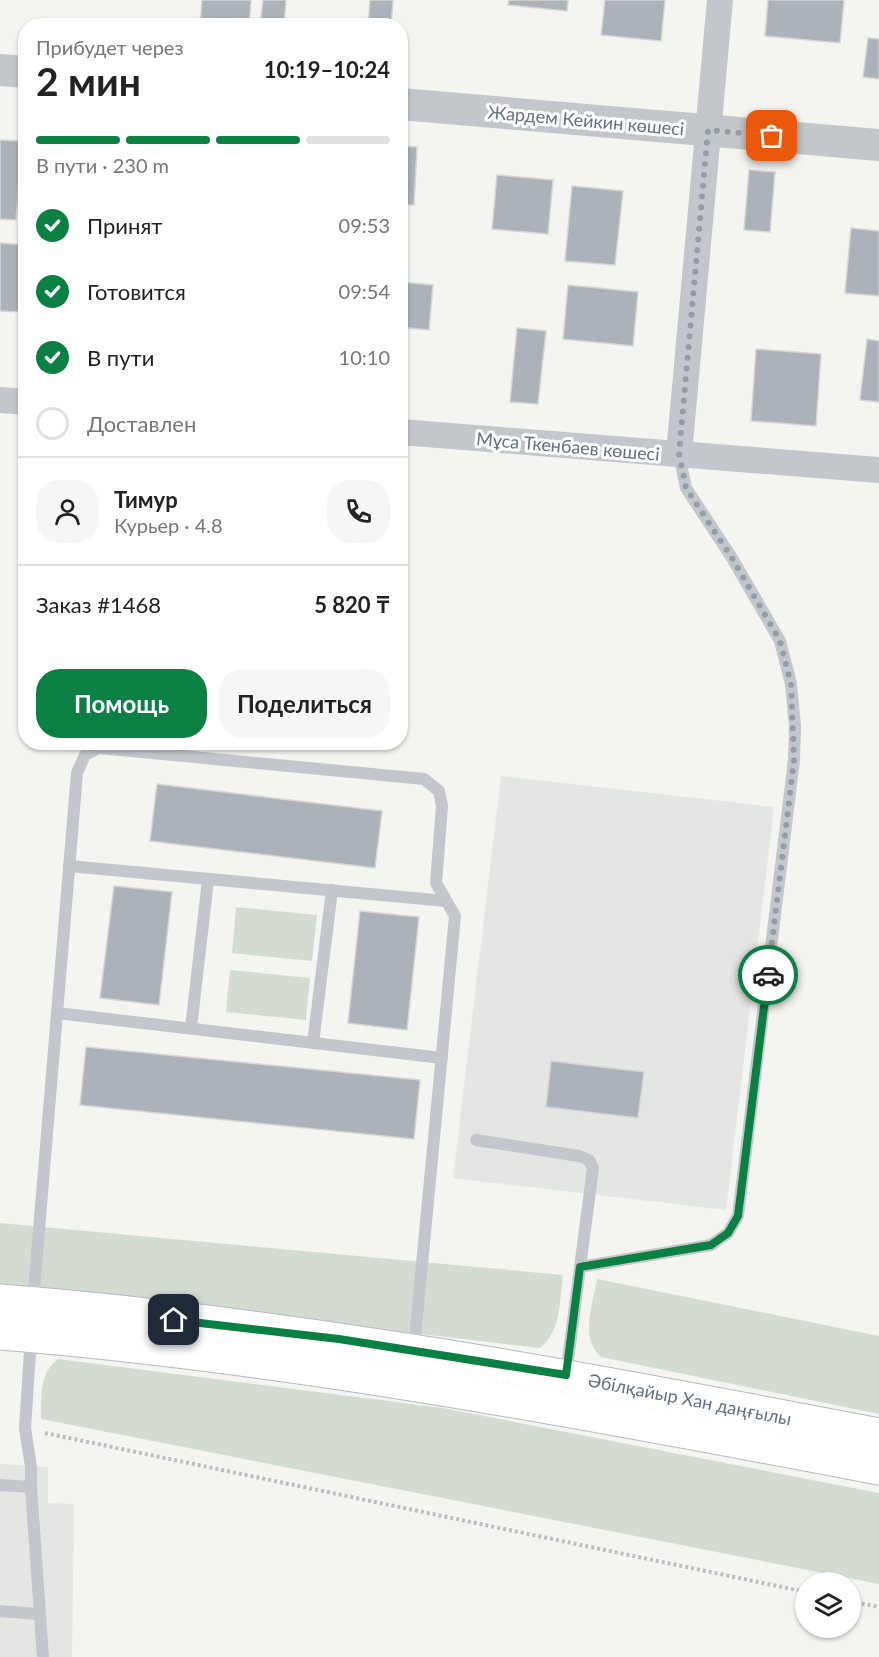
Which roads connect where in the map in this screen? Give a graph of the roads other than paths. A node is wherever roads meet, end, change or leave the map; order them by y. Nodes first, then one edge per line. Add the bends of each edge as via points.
1 (720, 0) edge
2 (0, 70) edge
3 (18, 71) edge
4 (408, 105) edge
5 (708, 130) junction
6 (879, 145) edge
7 (0, 400) edge
8 (18, 401) edge
9 (408, 433) edge
10 (679, 454) junction
11 (879, 470) edge
12 (95, 750) edge
13 (110, 750) edge
14 (69, 867) junction
15 (207, 879) junction
16 (332, 890) junction
17 (446, 901) junction
18 (57, 1013) junction
19 (191, 1028) junction
20 (313, 1043) junction
21 (442, 1058) junction
22 (476, 1140) dead end
23 (580, 1267) junction
24 (0, 1300) edge
25 (26, 1322) edge
26 (414, 1351) junction
27 (566, 1375) junction
28 (879, 1435) edge
29 (879, 1468) edge
30 (0, 1485) edge
31 (31, 1487) junction
32 (0, 1611) edge
33 (40, 1614) junction
34 (44, 1657) edge

1 - 5 street
2 - 3 street
4 - 5 street, Жардем Кейкин көшесі
5 - 6 street, Жардем Кейкин көшесі
5 - 10 street
7 - 8 street
9 - 10 street, Мұса Ткенбаев көшесі
10 - 11 street, Мұса Ткенбаев көшесі
10 - 23 lane via 686,488 780,641 791,684 795,726 793,772 738,1216 728,1233 711,1245
12 - 14 lane via 85,755 77,773
13 - 17 lane via 424,779 439,791 442,806 436,883
14 - 15 lane
14 - 18 lane
15 - 16 lane
15 - 19 lane
16 - 17 lane
16 - 20 lane
17 - 21 lane via 455,916
18 - 19 lane
18 - 25 lane
19 - 20 lane
20 - 21 lane
21 - 26 lane
22 - 23 lane via 589,1160 593,1168
23 - 27 lane
24 - 25 main road, Әбілқайыр Хан даңғылы
25 - 26 main road, Әбілқайыр Хан даңғылы via 339,1339
25 - 29 main road, Әбілқайыр Хан даңғылы via 561,1408
25 - 31 lane via 25,1428
26 - 27 main road, Әбілқайыр Хан даңғылы
27 - 28 main road, Әбілқайыр Хан даңғылы
30 - 31 lane
31 - 33 lane
32 - 33 lane
33 - 34 lane

